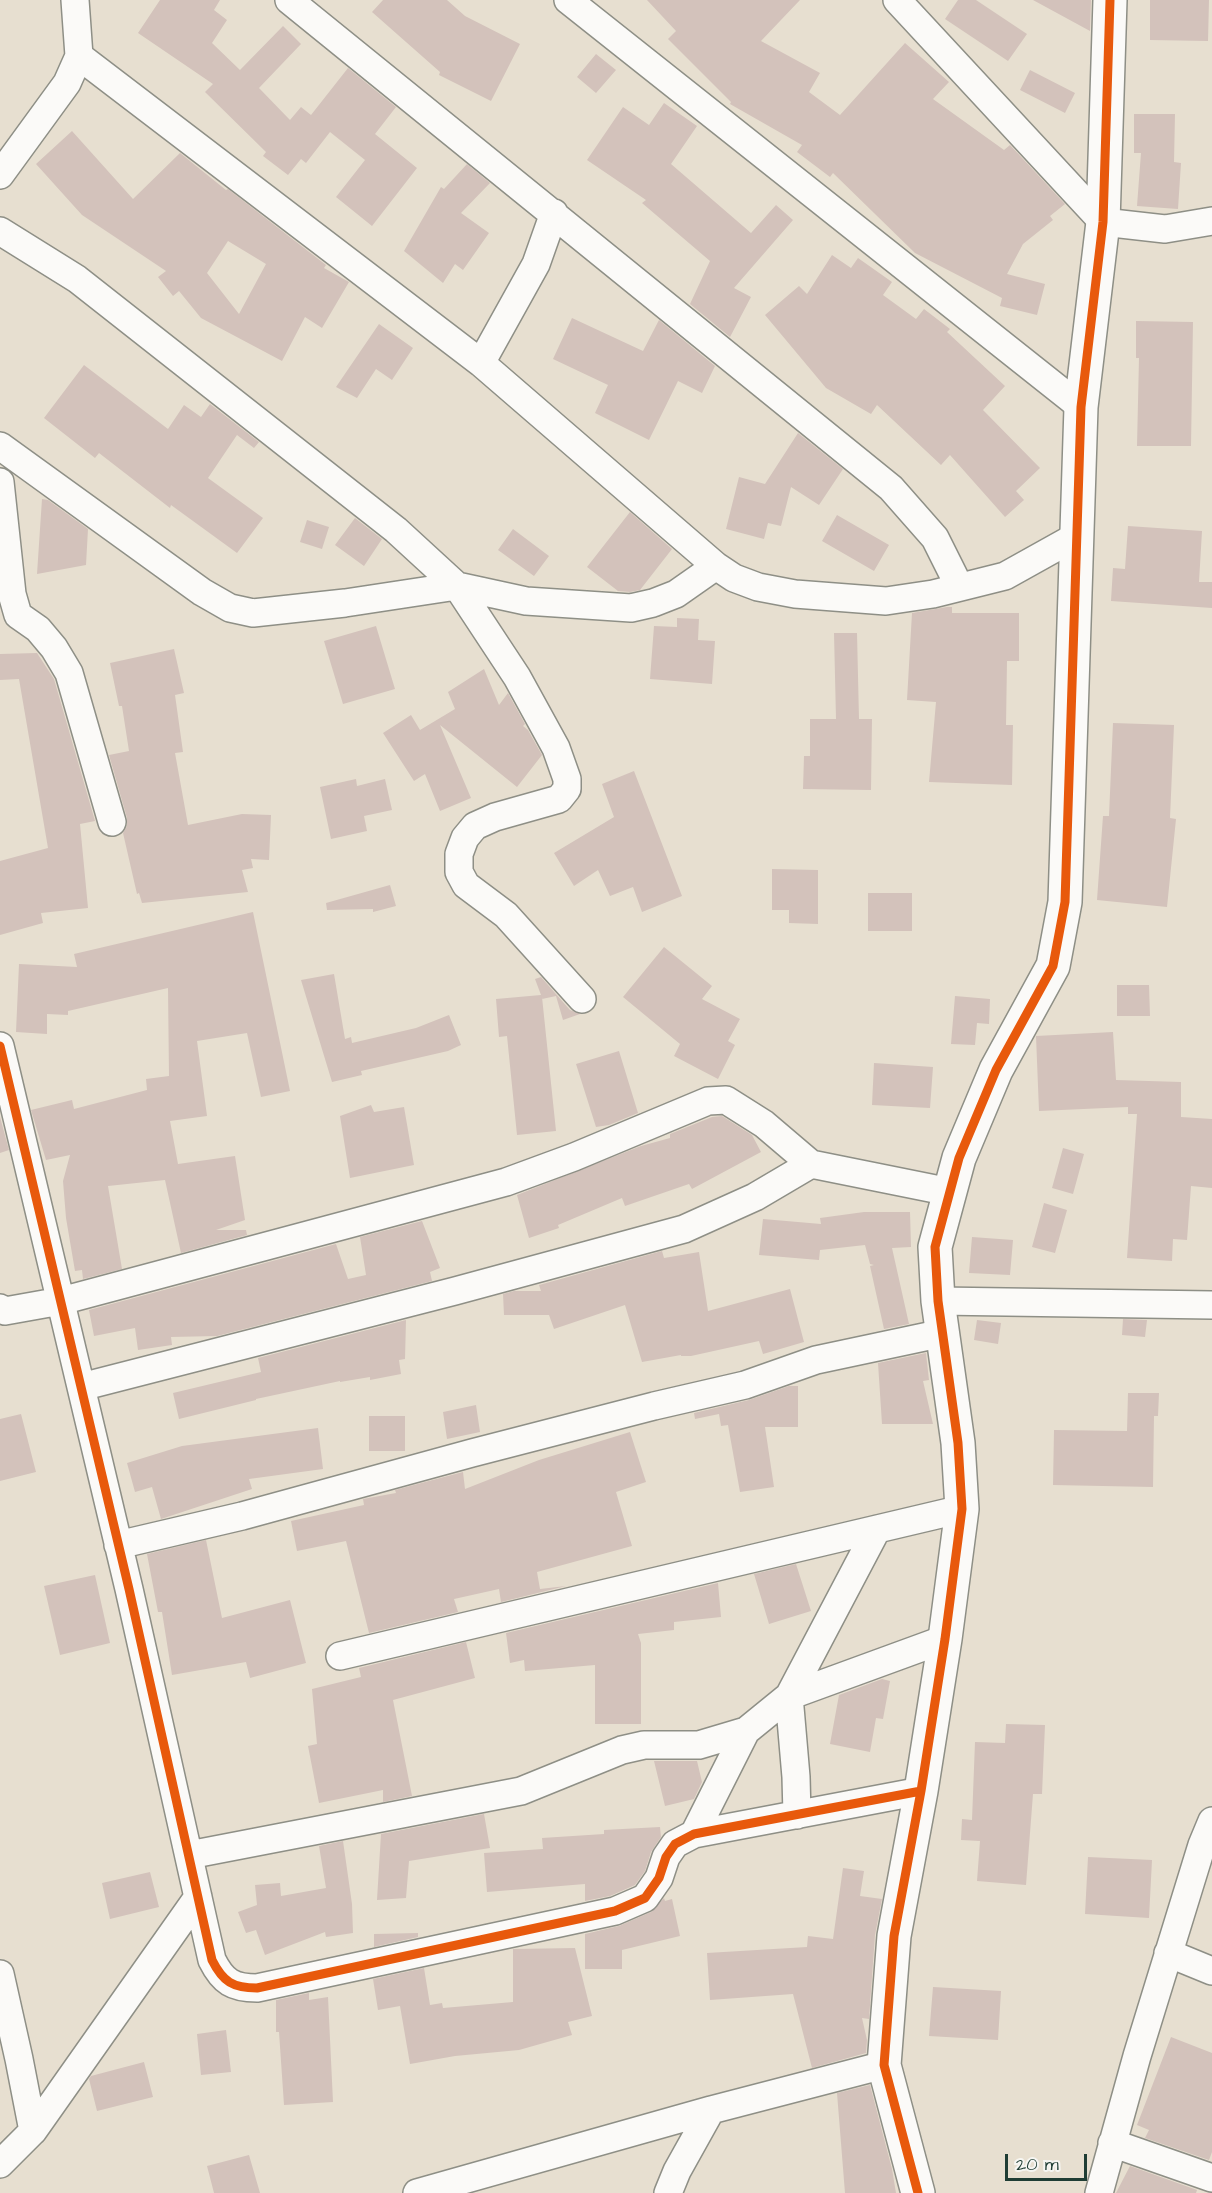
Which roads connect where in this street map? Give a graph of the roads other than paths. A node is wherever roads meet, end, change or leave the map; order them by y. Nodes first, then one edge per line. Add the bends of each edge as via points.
1 (75, 0) edge
2 (289, 0) edge
3 (568, 0) edge
4 (1110, 0) edge
5 (911, 4) edge
6 (79, 56) junction
7 (0, 175) edge
8 (554, 213) junction
9 (1212, 221) edge
10 (1103, 222) junction
11 (0, 231) edge
12 (481, 363) junction
13 (1081, 407) junction
14 (0, 446) edge
15 (0, 482) edge
16 (1075, 537) junction
17 (716, 566) junction
18 (457, 586) junction
19 (959, 586) junction
20 (112, 822) dead end
21 (582, 999) dead end
22 (0, 1046) edge
23 (811, 1164) junction
24 (950, 1192) junction
25 (61, 1301) junction
26 (938, 1301) junction
27 (1212, 1305) edge
28 (0, 1308) edge
29 (943, 1333) junction
30 (81, 1387) junction
31 (962, 1509) junction
32 (877, 1529) junction
33 (118, 1545) junction
34 (945, 1639) junction
35 (340, 1656) dead end
36 (789, 1696) junction
37 (746, 1731) junction
38 (921, 1791) junction
39 (797, 1815) junction
40 (1212, 1821) edge
41 (694, 1834) junction
42 (189, 1855) junction
43 (198, 1897) junction
44 (1168, 1953) junction
45 (1212, 1971) edge
46 (0, 1974) edge
47 (884, 2065) junction
48 (711, 2110) junction
49 (33, 2131) junction
50 (1112, 2143) junction
51 (0, 2164) edge
52 (1212, 2178) edge
53 (417, 2193) edge
54 (668, 2193) edge
55 (918, 2193) edge
56 (1099, 2193) edge

1 - 6 street
2 - 8 street
3 - 13 street
4 - 10 street
5 - 10 street
6 - 7 street via 67,83
6 - 12 street
8 - 12 street via 536,264
8 - 19 street via 891,488 935,538
9 - 10 street via 1165,229
10 - 13 street
11 - 18 street via 77,279 396,530
12 - 17 street
13 - 16 street
14 - 18 street via 202,592 230,608 253,614
15 - 20 street via 12,594 18,615 38,629 69,673
16 - 19 street via 1005,576
16 - 24 street via 1065,902 1053,966 996,1070
17 - 18 street via 676,594 631,608 526,601
17 - 19 street via 734,578 795,594 886,601
18 - 21 street via 517,677 556,748 567,779 567,789 559,800 475,826 459,854 459,872 466,885 506,915
22 - 25 street
23 - 24 street
23 - 25 street via 764,1124 726,1100 708,1101 506,1182
23 - 30 street via 755,1197 684,1229
24 - 26 street via 935,1247
25 - 28 street via 4,1311
25 - 30 street
26 - 27 street
26 - 29 street
29 - 31 street via 958,1443
29 - 33 street via 816,1360 745,1385
30 - 33 street
31 - 32 street
31 - 34 street
32 - 35 street
32 - 36 street
33 - 42 street
34 - 36 street
34 - 38 street
36 - 37 street
36 - 39 street
37 - 41 street
37 - 42 street via 699,1745 644,1745 622,1750 521,1791
38 - 39 street
38 - 47 street via 894,1936
39 - 41 street
40 - 44 street
41 - 43 street via 675,1844 645,1898 615,1911 257,1988 239,1988 220,1976 212,1960
42 - 43 street
43 - 49 street
44 - 45 street
44 - 50 street
46 - 49 street
47 - 48 street
47 - 55 street
48 - 53 street
48 - 54 street
49 - 51 street
50 - 52 street
50 - 56 street

